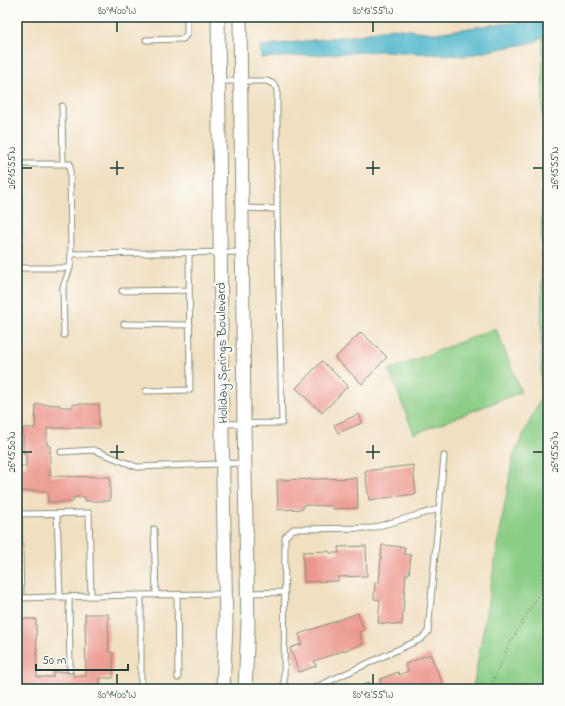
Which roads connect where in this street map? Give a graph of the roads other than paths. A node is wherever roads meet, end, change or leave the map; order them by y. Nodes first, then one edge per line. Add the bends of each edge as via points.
1 (187, 17) edge
2 (218, 17) edge
3 (240, 17) edge
4 (146, 40) dead end
5 (218, 81) junction
6 (240, 81) junction
7 (62, 106) dead end
8 (63, 164) junction
9 (242, 208) junction
10 (277, 209) junction
11 (242, 252) junction
12 (189, 253) junction
13 (220, 253) junction
14 (71, 254) junction
15 (70, 268) junction
16 (189, 290) junction
17 (122, 291) dead end
18 (124, 324) dead end
19 (190, 325) junction
20 (64, 335) dead end
21 (146, 391) dead end
22 (222, 424) junction
23 (244, 424) junction
24 (61, 452) dead end
25 (444, 456) dead end
26 (223, 463) junction
27 (245, 463) junction
28 (439, 509) junction
29 (57, 514) junction
30 (154, 529) dead end
31 (285, 592) junction
32 (248, 593) junction
33 (156, 594) junction
34 (226, 594) junction
35 (141, 595) junction
36 (177, 595) junction
37 (60, 596) junction
38 (69, 596) junction
39 (91, 596) junction
40 (70, 670) dead end
41 (178, 678) dead end
42 (140, 689) edge
43 (223, 689) edge
44 (245, 689) edge
45 (284, 689) edge
46 (312, 689) edge

1 - 4 lane via 187,34 183,39
2 - 5 street, Holiday Springs Boulevard
3 - 6 street, Holiday Springs Boulevard
5 - 6 lane
5 - 13 street, Holiday Springs Boulevard
6 - 9 street, Holiday Springs Boulevard
6 - 10 lane via 267,81 277,89
7 - 8 lane
8 - 14 lane via 70,164
8 - 15 lane via 19,164 19,268
9 - 10 lane
9 - 11 street, Holiday Springs Boulevard
10 - 23 lane via 282,423
11 - 13 lane
11 - 23 street, Holiday Springs Boulevard
12 - 13 lane
12 - 14 lane
12 - 16 lane
13 - 22 street, Holiday Springs Boulevard
14 - 15 lane
15 - 20 lane via 63,287
16 - 17 lane
16 - 19 lane
18 - 19 lane
19 - 21 lane via 190,390
22 - 23 lane
22 - 26 street, Holiday Springs Boulevard
23 - 27 street, Holiday Springs Boulevard
24 - 26 lane via 94,450 137,467
25 - 28 lane
26 - 27 lane
26 - 34 street, Holiday Springs Boulevard
27 - 32 street, Holiday Springs Boulevard
28 - 31 lane via 372,528 293,529 285,537
28 - 46 lane via 428,632 421,639
29 - 37 lane
29 - 37 lane via 19,514 21,598
29 - 39 lane via 89,513
30 - 33 lane
31 - 32 lane
31 - 45 lane
32 - 34 street
32 - 44 street, Holiday Springs Boulevard
33 - 35 lane
33 - 36 lane
34 - 36 lane
34 - 43 street, Holiday Springs Boulevard
35 - 39 lane
35 - 42 lane
36 - 41 lane
37 - 38 lane
38 - 39 lane
38 - 40 lane

